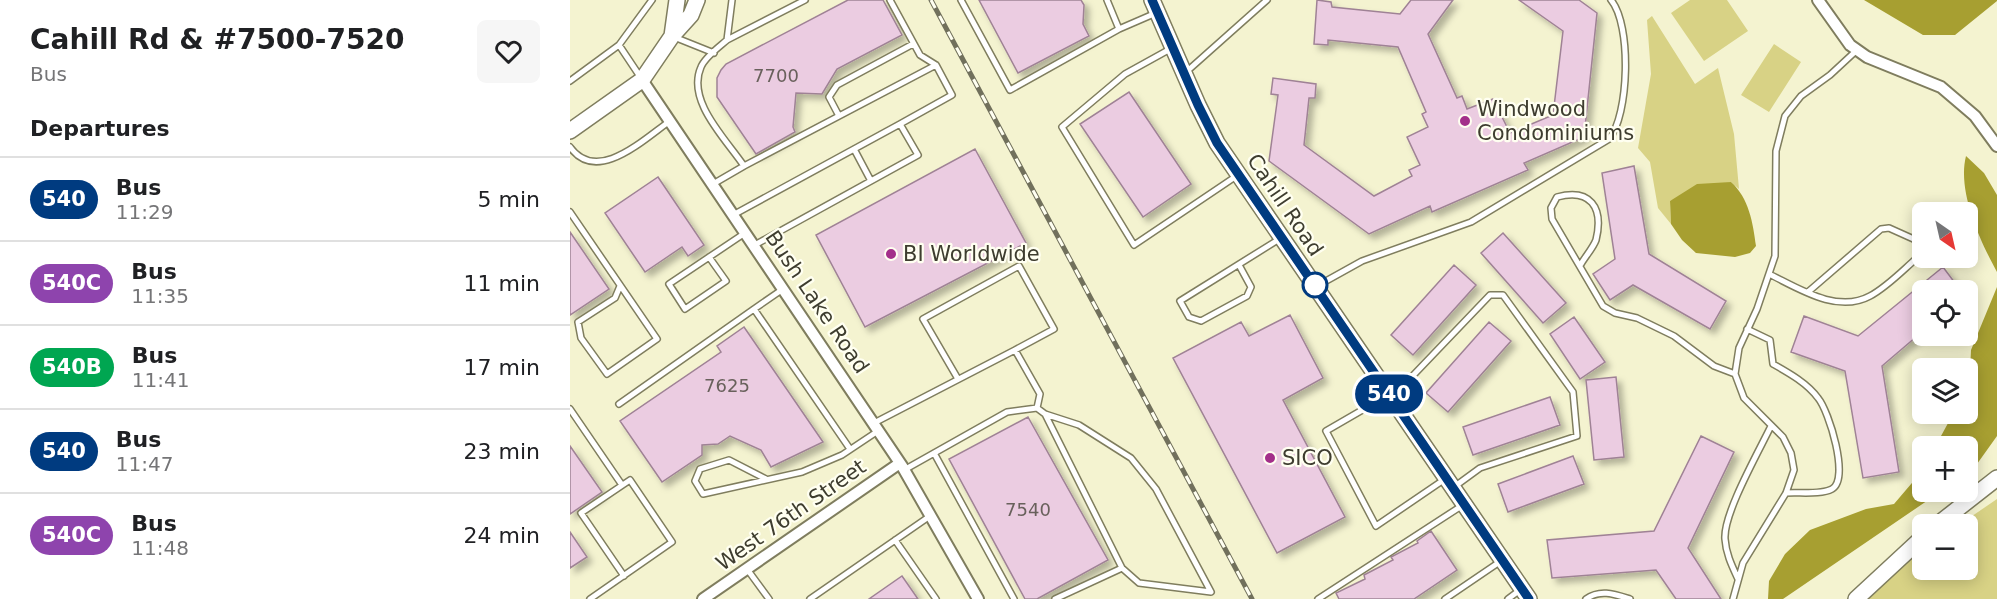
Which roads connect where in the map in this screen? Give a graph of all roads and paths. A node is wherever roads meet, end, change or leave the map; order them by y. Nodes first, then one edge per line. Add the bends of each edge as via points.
1 (652, 0) edge
2 (677, 0) edge
3 (697, 0) edge
4 (732, 0) edge
5 (805, 0) edge
6 (890, 0) edge
7 (961, 0) edge
8 (1107, 0) edge
9 (1267, 0) edge
10 (1611, 0) edge
11 (1818, 0) edge
12 (1155, 6) edge
13 (1119, 28) junction
14 (672, 36) junction
15 (727, 40) junction
16 (914, 44) junction
17 (619, 45) junction
18 (1173, 48) junction
19 (1857, 50) junction
20 (714, 53) junction
21 (936, 65) junction
22 (1184, 74) junction
23 (642, 80) junction
24 (570, 81) edge
25 (839, 116) junction
26 (670, 121) junction
27 (900, 124) junction
28 (570, 131) edge
29 (1997, 146) edge
30 (570, 147) edge
31 (854, 149) junction
32 (744, 166) junction
33 (1239, 174) junction
34 (872, 181) junction
35 (712, 184) junction
36 (570, 212) edge
37 (733, 215) junction
38 (745, 233) junction
39 (1282, 237) junction
40 (753, 246) junction
41 (710, 257) junction
42 (1581, 264) junction
43 (1239, 265) junction
44 (1769, 274) junction
45 (620, 286) junction
46 (1316, 287) junction
47 (783, 289) junction
48 (1808, 292) junction
49 (754, 309) junction
50 (1747, 329) junction
51 (1015, 350) junction
52 (1735, 374) junction
53 (958, 379) junction
54 (1388, 393) junction
55 (619, 404) dead end
56 (1037, 408) junction
57 (570, 409) edge
58 (1045, 414) junction
59 (1771, 426) junction
60 (876, 427) junction
61 (850, 449) junction
62 (934, 453) junction
63 (902, 467) junction
64 (1997, 478) edge
65 (766, 479) junction
66 (1449, 483) junction
67 (622, 485) junction
68 (1786, 493) junction
69 (1464, 504) junction
70 (1951, 514) edge
71 (930, 516) junction
72 (895, 540) junction
73 (1912, 547) edge
74 (1502, 560) junction
75 (1122, 568) junction
76 (747, 569) junction
77 (624, 576) junction
78 (1738, 579) junction
79 (1525, 594) edge
80 (591, 599) edge
81 (703, 599) edge
82 (769, 599) edge
83 (810, 599) edge
84 (936, 599) edge
85 (978, 599) edge
86 (1014, 599) edge
87 (1055, 599) edge
88 (1318, 599) edge
89 (1445, 599) edge
90 (1508, 599) edge
91 (1586, 599) edge
92 (1630, 599) edge
93 (1733, 599) edge
94 (1856, 599) edge

1 - 17 lane
2 - 14 street
3 - 14 street via 691,15
4 - 15 lane
5 - 15 lane
6 - 16 lane
7 - 13 lane via 1010,90
8 - 13 lane
9 - 22 lane
10 - 46 lane via 1621,14 1627,50 1619,119 1609,139 1471,222 1362,261
11 - 19 street
12 - 13 lane
12 - 18 street, Cahill Road
14 - 20 lane
14 - 23 street
15 - 20 lane
16 - 21 lane via 920,55
16 - 25 lane via 837,85 829,97
17 - 23 lane
17 - 24 lane
18 - 22 street, Cahill Road
18 - 33 lane via 1125,74 1062,126 1134,245
19 - 29 street via 1941,87 1975,116
19 - 44 lane via 1801,96 1785,116 1776,151 1775,256
20 - 32 lane via 702,66 696,88
21 - 25 lane
21 - 27 lane via 952,95
22 - 33 street, Cahill Road via 1217,143
23 - 26 street, Bush Lake Road
23 - 28 street
25 - 32 lane
26 - 30 lane via 621,155 603,162 584,160
26 - 35 street, Bush Lake Road
27 - 31 lane
27 - 34 lane via 918,155
31 - 34 lane
31 - 37 lane
32 - 35 lane
33 - 39 street, Cahill Road
34 - 40 lane
35 - 37 street, Bush Lake Road
36 - 45 lane
37 - 38 street, Bush Lake Road
38 - 40 street, Bush Lake Road
38 - 41 lane
39 - 43 lane
39 - 46 street, Cahill Road
40 - 47 street, Bush Lake Road
41 - 41 lane via 669,284 685,309 726,281
42 - 42 lane via 1552,219 1551,208 1557,197 1582,194 1591,200 1596,212 1596,240
42 - 52 lane via 1603,306 1674,336 1714,366
43 - 43 lane via 1180,301 1190,317 1201,321 1251,292
44 - 48 lane
44 - 50 lane
45 - 45 lane via 615,298 578,322 581,338 607,374 657,339
46 - 54 street, Cahill Road
47 - 49 lane
47 - 60 street, Bush Lake Road
48 - 48 lane via 1826,300 1855,301 1870,296 1917,258 1922,249 1918,241 1889,228 1881,229
49 - 55 lane
49 - 61 lane
50 - 52 lane
50 - 68 lane via 1770,340 1773,364 1798,379 1818,398 1838,456 1841,476 1831,490
51 - 53 lane
51 - 53 lane via 1054,329 1019,266 923,320
51 - 56 lane via 1040,394
52 - 59 lane via 1744,398
53 - 60 lane
54 - 66 street, Cahill Road
54 - 66 lane via 1326,431 1376,526
54 - 66 lane via 1409,380 1490,295 1503,295 1573,392 1577,436 1480,468
56 - 58 lane
56 - 62 lane via 1007,412
57 - 67 lane
58 - 75 lane
58 - 75 lane via 1079,425 1131,458 1156,489 1211,592 1139,583
59 - 68 lane via 1783,437 1791,453 1794,470
59 - 78 lane via 1733,507 1725,536 1728,558
60 - 61 lane
60 - 63 street, Bush Lake Road
61 - 65 lane via 802,472
62 - 63 lane
62 - 86 lane
63 - 71 street, Bush Lake Road
63 - 76 street, West 76th Street
64 - 70 street
65 - 65 lane via 703,494 695,481 700,469 729,460
66 - 69 street, Cahill Road
67 - 77 lane via 581,513
67 - 77 lane via 630,480 672,542
68 - 78 lane via 1743,563
69 - 74 street, Cahill Road
69 - 88 lane
71 - 72 lane
71 - 85 street, Bush Lake Road
72 - 83 lane
72 - 84 lane
73 - 94 street
74 - 79 street, Cahill Road
74 - 89 lane
75 - 87 lane
76 - 81 street, West 76th Street
76 - 82 lane
77 - 80 lane
78 - 93 lane
79 - 90 lane
91 - 92 lane via 1596,593

